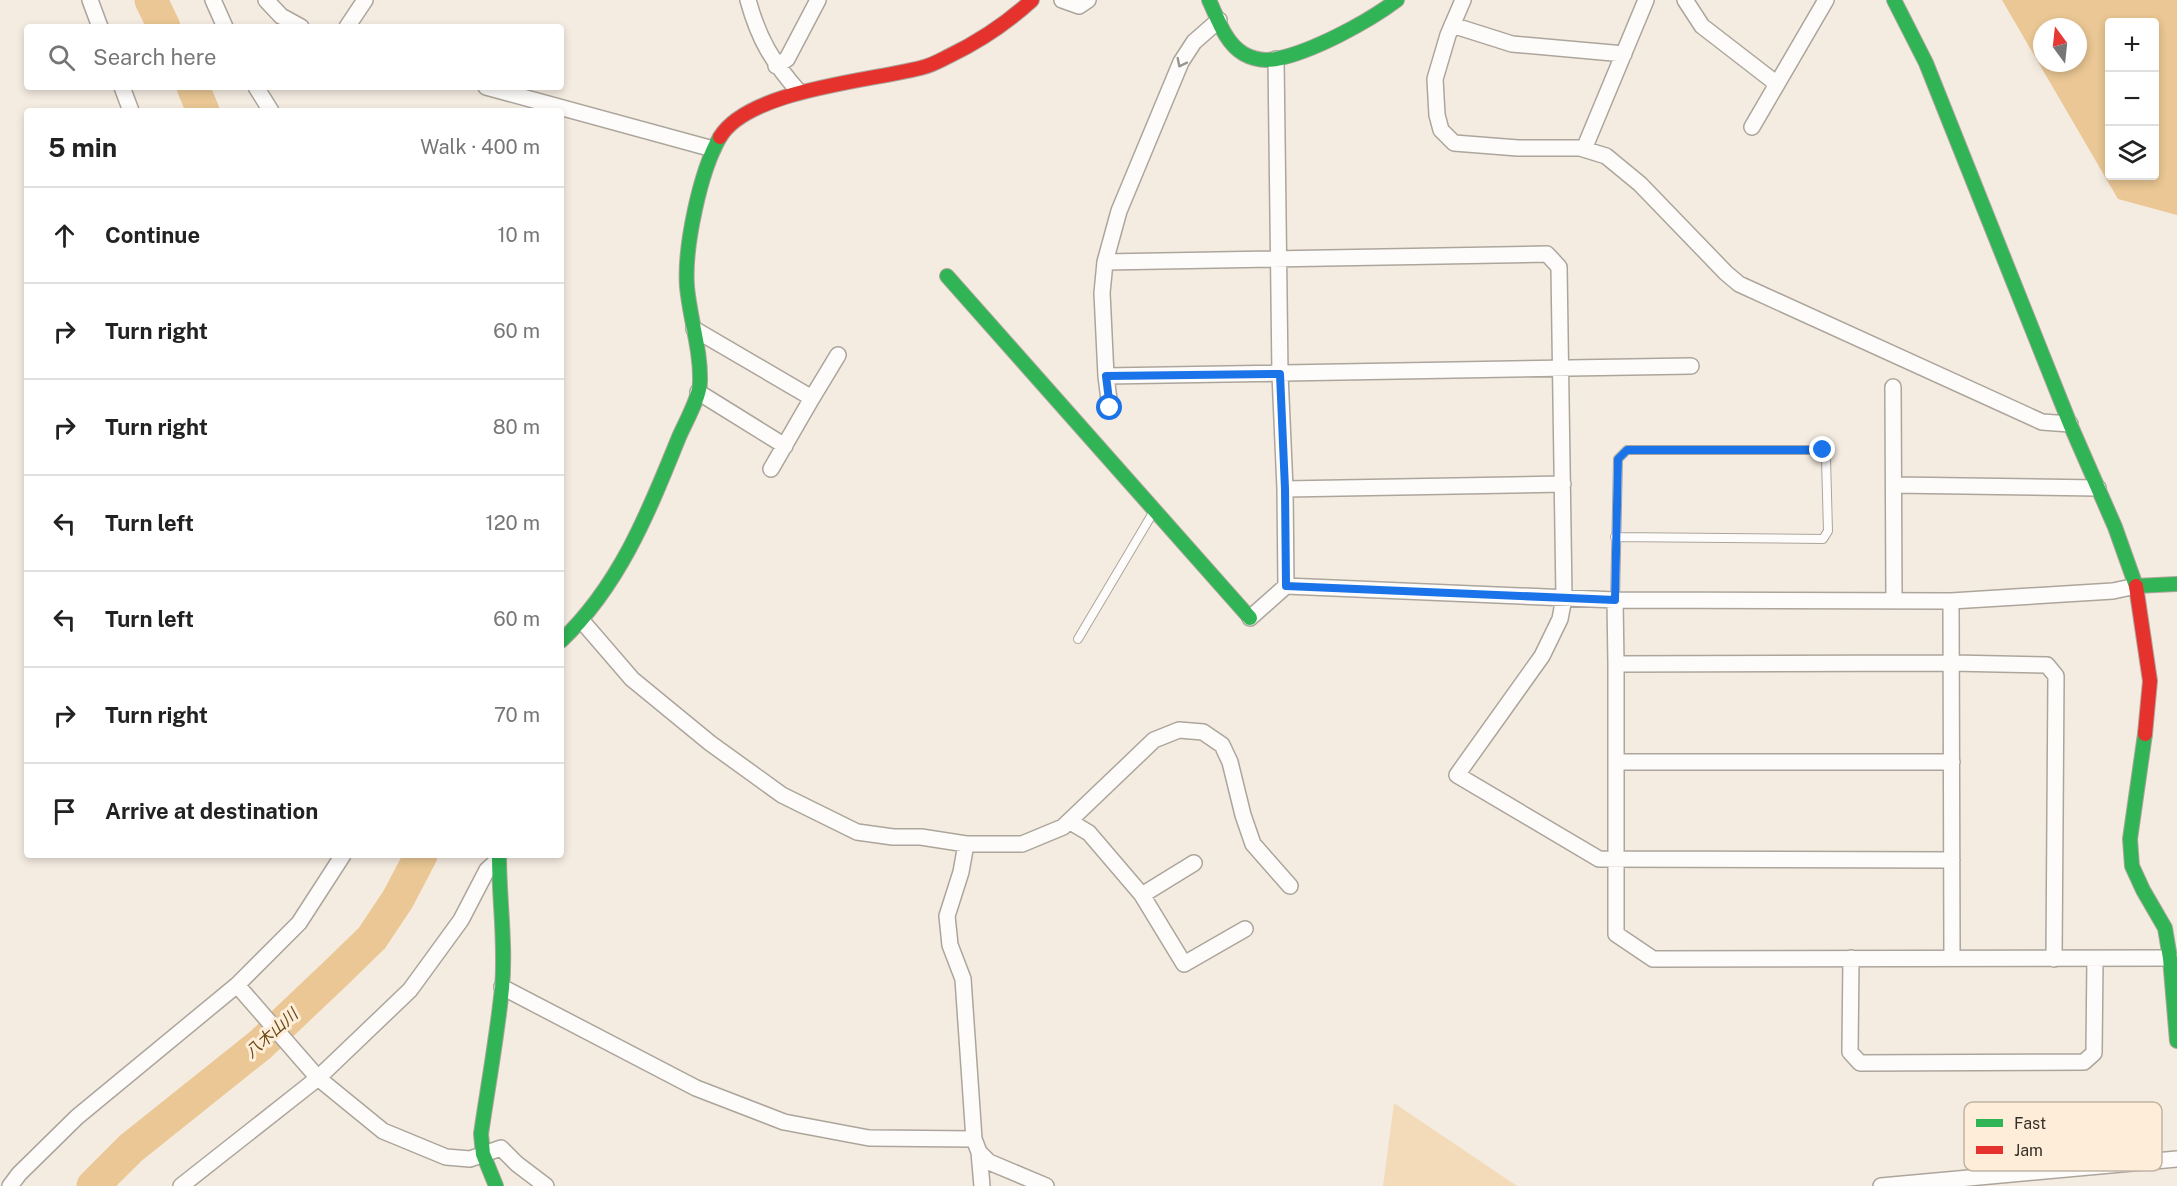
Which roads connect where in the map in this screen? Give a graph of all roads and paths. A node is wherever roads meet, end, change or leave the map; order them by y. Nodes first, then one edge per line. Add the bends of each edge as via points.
1 (90, 0) edge
2 (213, 0) edge
3 (266, 0) edge
4 (365, 0) edge
5 (748, 0) edge
6 (818, 0) edge
7 (1032, 0) edge
8 (1062, 0) edge
9 (1088, 0) edge
10 (1209, 0) edge
11 (1397, 0) edge
12 (1463, 0) edge
13 (1646, 0) edge
14 (1685, 0) edge
15 (1826, 0) edge
16 (1894, 0) edge
17 (1219, 20) junction
18 (99, 24) edge
19 (224, 24) edge
20 (296, 24) edge
21 (349, 24) edge
22 (1452, 25) junction
23 (1623, 54) junction
24 (1276, 59) junction
25 (776, 66) junction
26 (1777, 84) junction
27 (123, 90) edge
28 (258, 90) edge
29 (497, 90) edge
30 (799, 92) junction
31 (130, 108) edge
32 (269, 108) edge
33 (563, 108) edge
34 (564, 108) edge
35 (1752, 127) dead end
36 (713, 149) junction
37 (1584, 149) junction
38 (1279, 258) junction
39 (1105, 262) junction
40 (947, 276) dead end
41 (694, 329) junction
42 (838, 355) dead end
43 (1691, 366) dead end
44 (1560, 369) junction
45 (1280, 374) junction
46 (1106, 376) junction
47 (1893, 387) dead end
48 (698, 392) junction
49 (812, 398) junction
50 (1110, 408) dead end
51 (2070, 424) junction
52 (784, 446) junction
53 (771, 469) dead end
54 (1563, 484) junction
55 (1894, 485) junction
56 (2098, 488) junction
57 (1285, 489) junction
58 (1155, 509) junction
59 (1615, 537) junction
60 (2177, 584) edge
61 (1286, 586) junction
62 (2136, 586) junction
63 (1564, 598) junction
64 (1615, 600) junction
65 (1894, 601) junction
66 (1951, 601) junction
67 (1250, 618) joint
68 (582, 621) junction
69 (564, 638) edge
70 (1078, 639) dead end
71 (1952, 663) junction
72 (1616, 664) junction
73 (1616, 762) junction
74 (1952, 762) junction
75 (1070, 821) junction
76 (966, 844) junction
77 (342, 858) edge
78 (497, 858) edge
79 (498, 858) edge
80 (1952, 860) junction
81 (1615, 861) junction
82 (1194, 863) dead end
83 (1290, 886) dead end
84 (1142, 895) junction
85 (1245, 929) dead end
86 (1851, 958) junction
87 (1952, 958) junction
88 (2170, 958) junction
89 (2054, 959) junction
90 (2095, 959) junction
91 (237, 985) junction
92 (502, 987) junction
93 (2177, 1041) edge
94 (318, 1078) junction
95 (977, 1145) junction
96 (483, 1154) junction
97 (2177, 1159) edge
98 (2162, 1160) edge
99 (2052, 1171) edge
100 (1917, 1184) edge
101 (10, 1186) edge
102 (180, 1186) edge
103 (496, 1186) edge
104 (546, 1186) edge
105 (982, 1186) edge
106 (1046, 1186) edge
107 (1881, 1186) edge

1 - 18 street
2 - 19 street
3 - 20 street
4 - 21 street
5 - 25 street via 754,23
6 - 25 street via 787,59
7 - 30 street via 1009,21 926,67
8 - 9 street via 1079,6
10 - 17 street
11 - 24 street via 1308,48
12 - 22 street
13 - 23 street
14 - 26 street via 1702,26
15 - 26 street
16 - 51 street via 1926,63
17 - 24 street via 1232,45 1244,54
17 -> 39 street via 1194,42 1181,62 1119,211
22 - 23 street via 1512,44
22 - 37 street via 1435,79 1441,130 1454,143
23 - 37 street
24 - 38 street
25 - 30 street
26 - 35 street
27 - 31 street
28 - 32 street
29 - 33 street
30 - 36 street via 750,112 725,129
34 - 36 street
36 - 41 street via 688,250 687,287
37 - 51 street via 1606,156 1640,183 1739,284 2042,422
38 - 39 street
38 - 44 street via 1547,254 1559,267
38 - 45 street
39 - 46 street via 1102,293
40 - 58 street
41 - 48 street via 700,360
41 - 49 street
42 - 49 street
43 - 44 street
44 - 45 street
44 - 54 street
45 - 46 street
45 - 57 street
46 - 50 street
47 - 55 street
48 - 52 street
48 - 68 street via 648,513 620,568
49 - 52 street
51 - 56 street
52 - 53 street
54 - 57 street
54 - 63 street
55 - 56 street
55 - 65 street
56 - 62 street
57 - 61 street
58 - 67 street
58 - 70 lane
59 - 59 lane via 1618,459 1627,450 1823,450 1828,531 1823,539
59 - 64 lane
60 - 62 street
61 - 63 street
61 - 67 street
62 - 66 street via 2113,591
62 - 88 street via 2150,681 2130,839 2132,866 2165,928
63 - 64 street
63 - 81 street via 1560,619 1542,656 1457,775 1599,859
64 - 65 street
64 - 72 street
65 - 66 street
66 - 71 street
68 - 69 street
68 - 76 street via 632,679 782,795 857,832
71 - 72 street
71 - 74 street
71 - 89 street via 2047,665 2056,676
72 - 73 street
73 - 74 street
73 - 81 street
74 - 80 street
75 - 76 street via 1023,844
75 - 83 street via 1154,740 1179,730 1203,732 1222,745 1230,762 1253,844
75 - 84 street via 1089,833
76 - 95 street via 947,916 950,945 963,979
77 - 91 street via 298,923
78 - 94 street via 461,920 410,990
79 - 92 street
80 - 81 street
80 - 87 street
81 - 86 street via 1616,934 1653,959
82 - 84 street
84 - 85 street via 1184,964
86 - 87 street
86 - 90 street via 1850,1052 1860,1063 2084,1062 2094,1053
87 - 89 street
88 - 90 street
88 - 93 street
89 - 90 street
91 - 94 street
91 - 101 street via 77,1117
92 - 95 street via 696,1088 784,1122 869,1138
92 - 96 street via 481,1134
94 - 96 street via 383,1131 446,1157 470,1159
94 - 102 street
95 - 105 street
95 - 106 street via 989,1162
96 - 103 street
96 - 104 street via 501,1148
97 - 98 street
99 - 100 street
100 - 107 street

